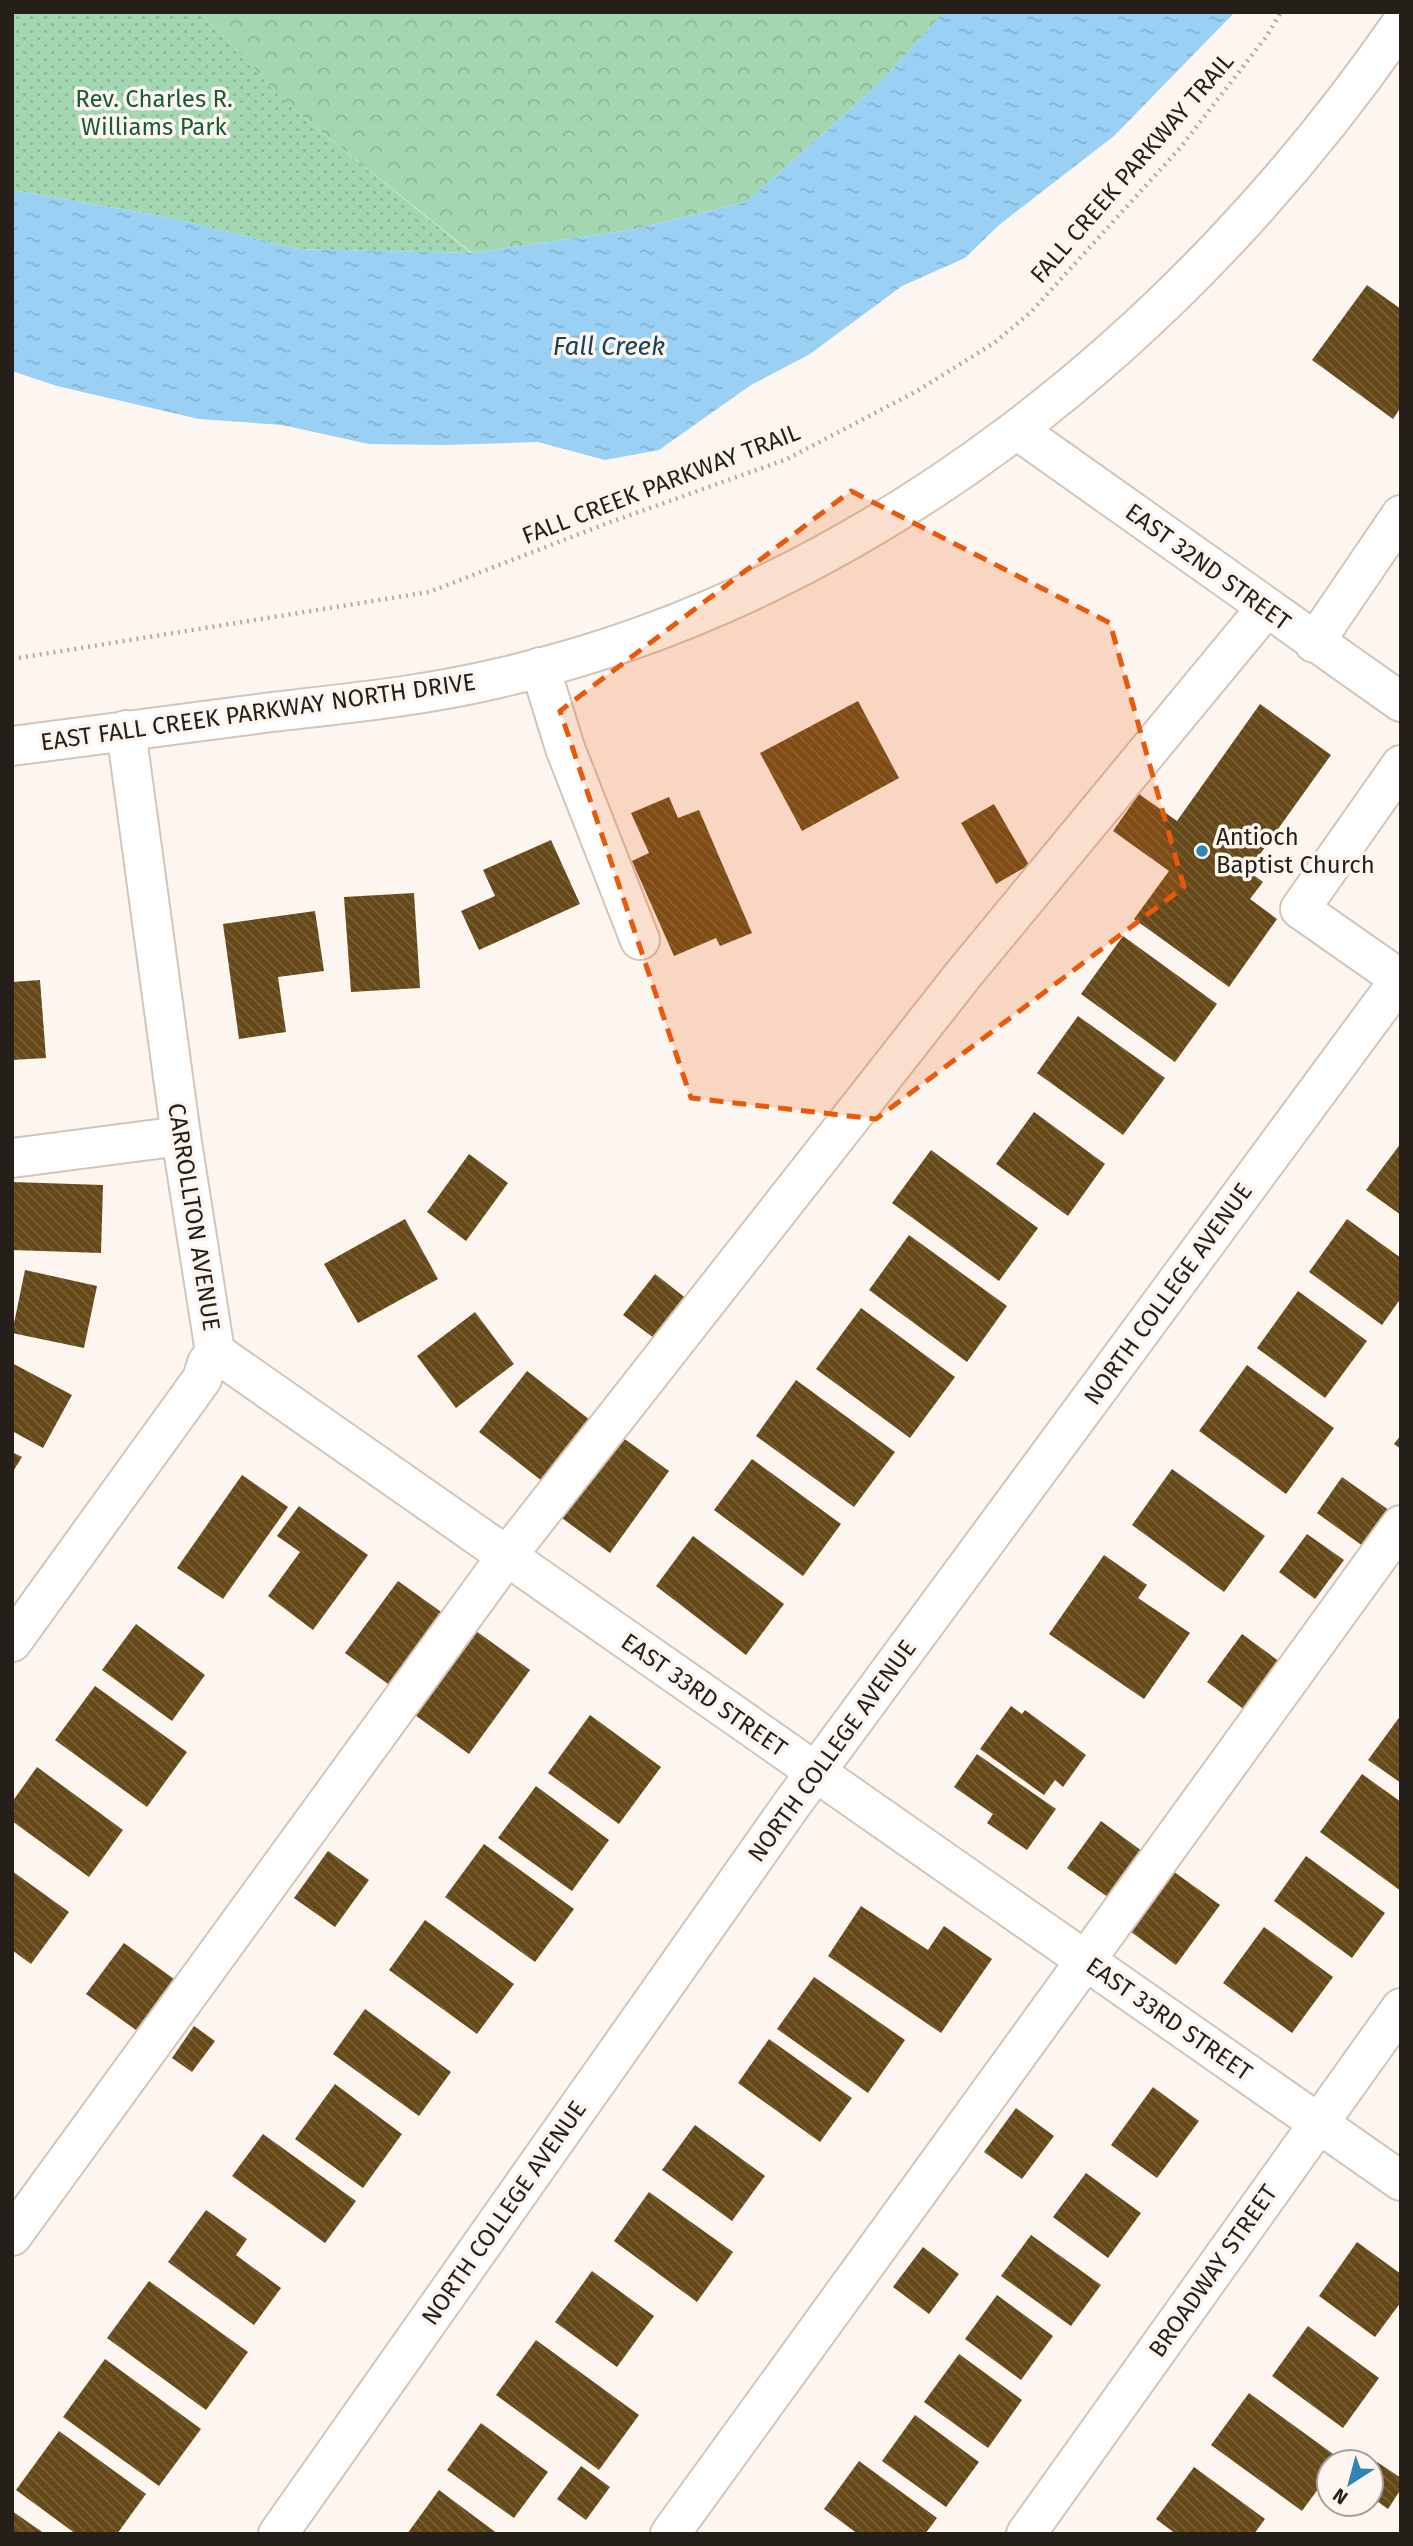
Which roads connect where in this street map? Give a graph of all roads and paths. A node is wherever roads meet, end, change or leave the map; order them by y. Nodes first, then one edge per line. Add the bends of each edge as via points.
1 (1281, 12) edge
2 (1401, 24) edge
3 (1017, 430) junction
4 (1401, 515) edge
5 (1266, 608) junction
6 (1314, 643) junction
7 (12, 659) edge
8 (540, 667) junction
9 (1401, 702) edge
10 (126, 730) junction
11 (12, 746) edge
12 (1401, 765) edge
13 (640, 940) dead end
14 (1400, 979) edge
15 (181, 1136) junction
16 (12, 1158) edge
17 (215, 1352) junction
18 (1401, 1525) edge
19 (506, 1557) junction
20 (12, 1642) edge
21 (815, 1772) junction
22 (1084, 1959) junction
23 (1401, 2008) edge
24 (1318, 2123) junction
25 (1401, 2181) edge
26 (12, 2236) edge
27 (278, 2534) edge
28 (670, 2534) edge
29 (1026, 2534) edge

1 - 7 path, FALL CREEK PARKWAY TRAIL via 1180,148 1031,312 994,343 917,391 787,459 429,592
2 - 3 street, EAST FALL CREEK PARKWAY NORTH DRIVE via 1323,130 1230,236 1143,323
3 - 5 street, EAST 32ND STREET
3 - 8 street, EAST FALL CREEK PARKWAY NORTH DRIVE via 881,522 767,583 664,627
4 - 6 street
5 - 6 street, EAST 32ND STREET
5 - 19 street via 962,975
6 - 9 street, EAST 32ND STREET
8 - 10 street, EAST FALL CREEK PARKWAY NORTH DRIVE via 414,695
8 - 13 street via 565,748
10 - 11 street, EAST FALL CREEK PARKWAY NORTH DRIVE
10 - 15 street, CARROLLTON AVENUE
12 - 14 street via 1300,909
14 - 21 street, NORTH COLLEGE AVENUE
15 - 16 street
15 - 17 street, CARROLLTON AVENUE
17 - 19 street, EAST 33RD STREET
17 - 20 street, CARROLLTON AVENUE via 202,1379
18 - 22 street
19 - 21 street, EAST 33RD STREET
19 - 26 street
21 - 22 street, EAST 33RD STREET
21 - 27 street, NORTH COLLEGE AVENUE
22 - 24 street, EAST 33RD STREET
22 - 28 street
23 - 24 street, BROADWAY STREET
24 - 25 street, EAST 33RD STREET
24 - 29 street, BROADWAY STREET

